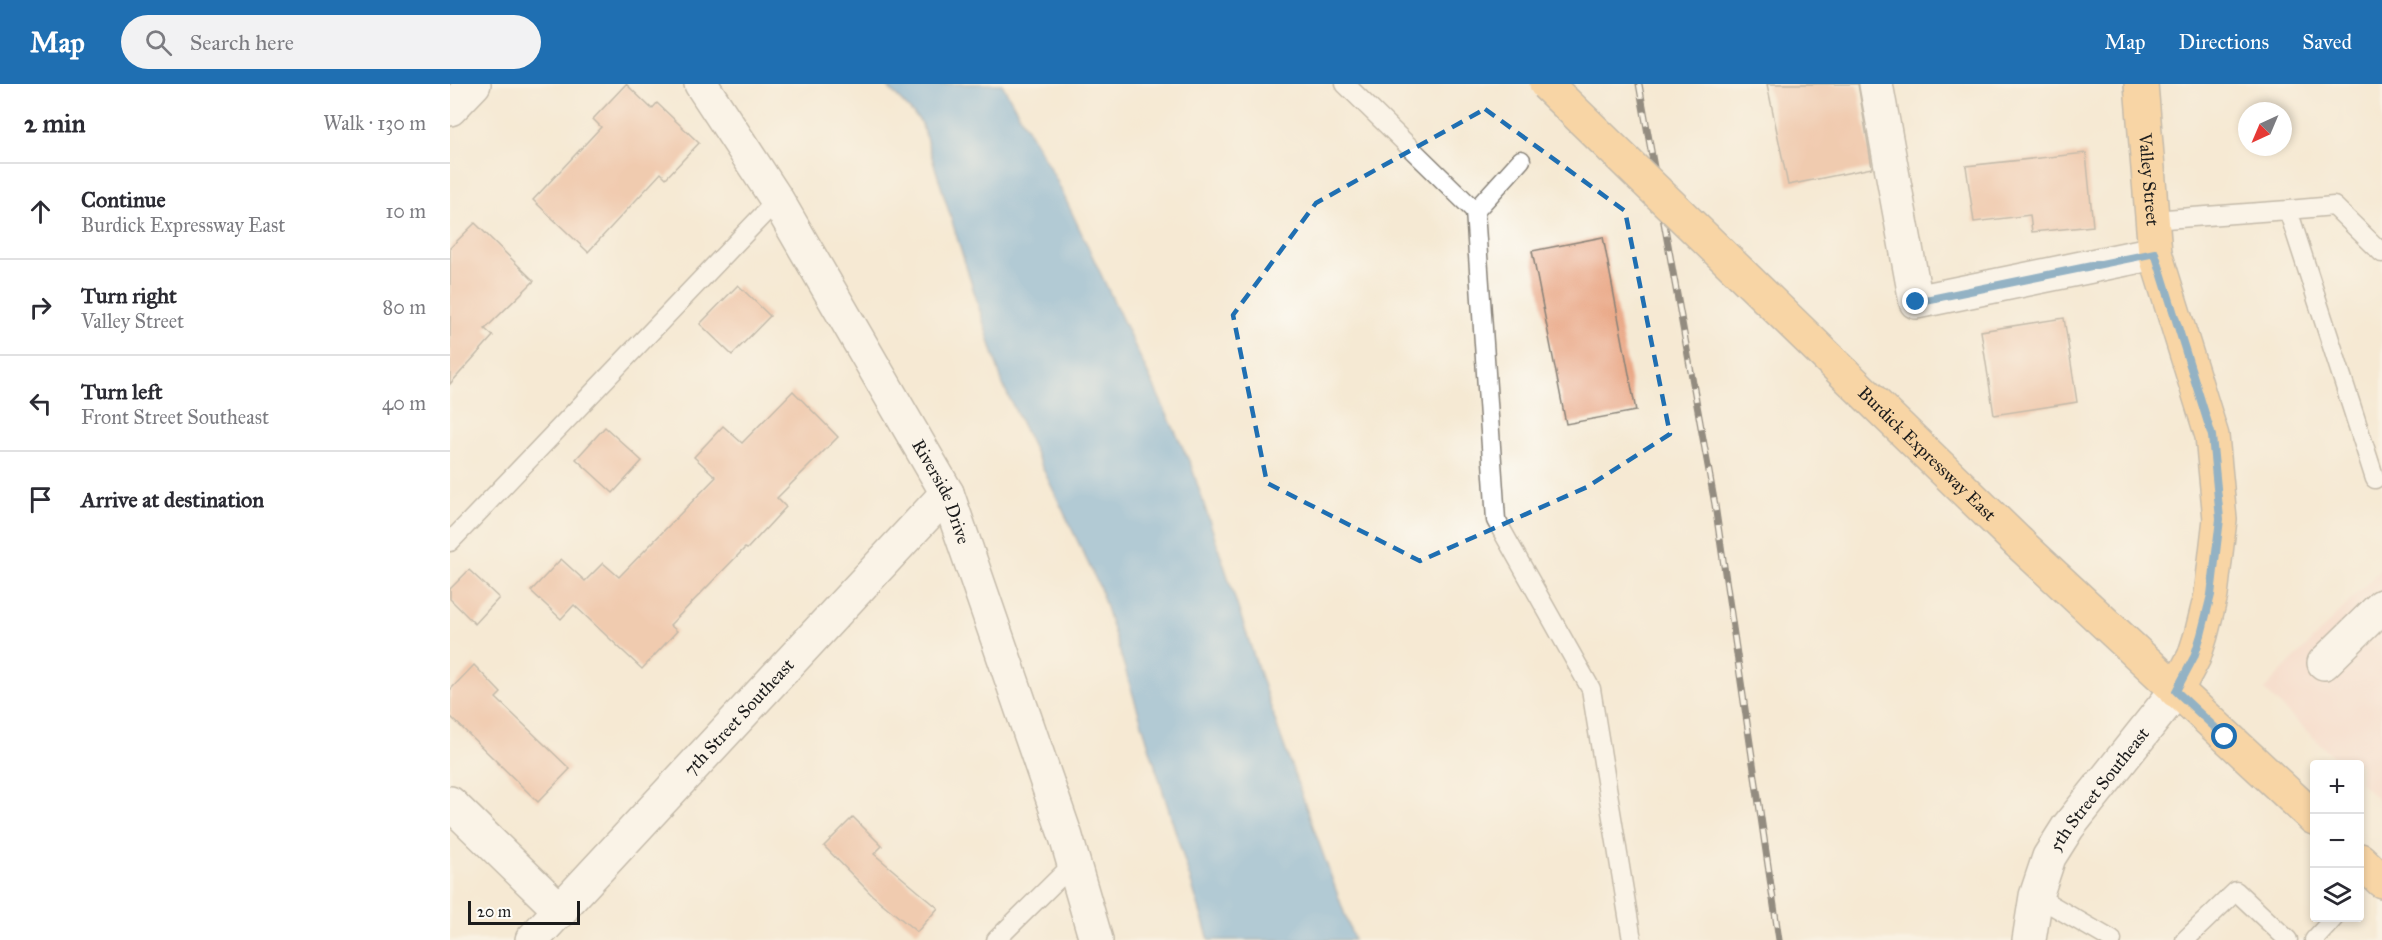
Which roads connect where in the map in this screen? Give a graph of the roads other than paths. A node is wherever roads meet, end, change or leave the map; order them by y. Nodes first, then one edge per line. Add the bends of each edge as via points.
1 (474, 84) edge
2 (700, 84) edge
3 (1345, 84) edge
4 (1546, 84) edge
5 (1876, 84) edge
6 (2141, 84) edge
7 (450, 109) edge
8 (1521, 160) dead end
9 (777, 200) junction
10 (2288, 210) junction
11 (1475, 211) junction
12 (2152, 220) junction
13 (2155, 253) junction
14 (2382, 253) edge
15 (2380, 479) edge
16 (947, 493) junction
17 (450, 542) edge
18 (2382, 606) edge
19 (2324, 663) dead end
20 (2176, 691) junction
21 (450, 803) edge
22 (2310, 814) edge
23 (1073, 864) junction
24 (2036, 896) junction
25 (561, 911) junction
26 (2330, 922) edge
27 (532, 940) edge
28 (996, 940) edge
29 (1096, 940) edge
30 (1632, 940) edge
31 (2029, 940) edge
32 (2112, 940) edge
33 (2185, 940) edge
34 (2288, 940) edge
35 (2314, 940) edge

1 - 7 street
2 - 9 street, Riverside Drive
3 - 11 lane
4 - 20 main road, Burdick Expressway East, bridge
5 - 13 street via 1916,302
6 - 12 main road, Valley Street
8 - 11 lane
9 - 16 street, Riverside Drive
9 - 17 lane
10 - 12 lane
10 - 14 lane via 2334,206
10 - 15 lane
11 - 30 lane via 1496,520 1591,689
12 - 13 main road, Valley Street
13 - 20 main road, Valley Street via 2212,436 2220,519 2211,595 2201,635
16 - 23 street, Riverside Drive
16 - 25 street, 7th Street Southeast
18 - 19 street
20 - 22 main road, Burdick Expressway East
20 - 24 street, 5th Street Southeast via 2068,827 2049,857
21 - 25 street
23 - 28 lane
23 - 29 street, Riverside Drive
24 - 31 street, 5th Street Southeast
24 - 32 lane
25 - 27 street, 7th Street Southeast
26 - 35 lane
33 - 34 lane via 2236,891

